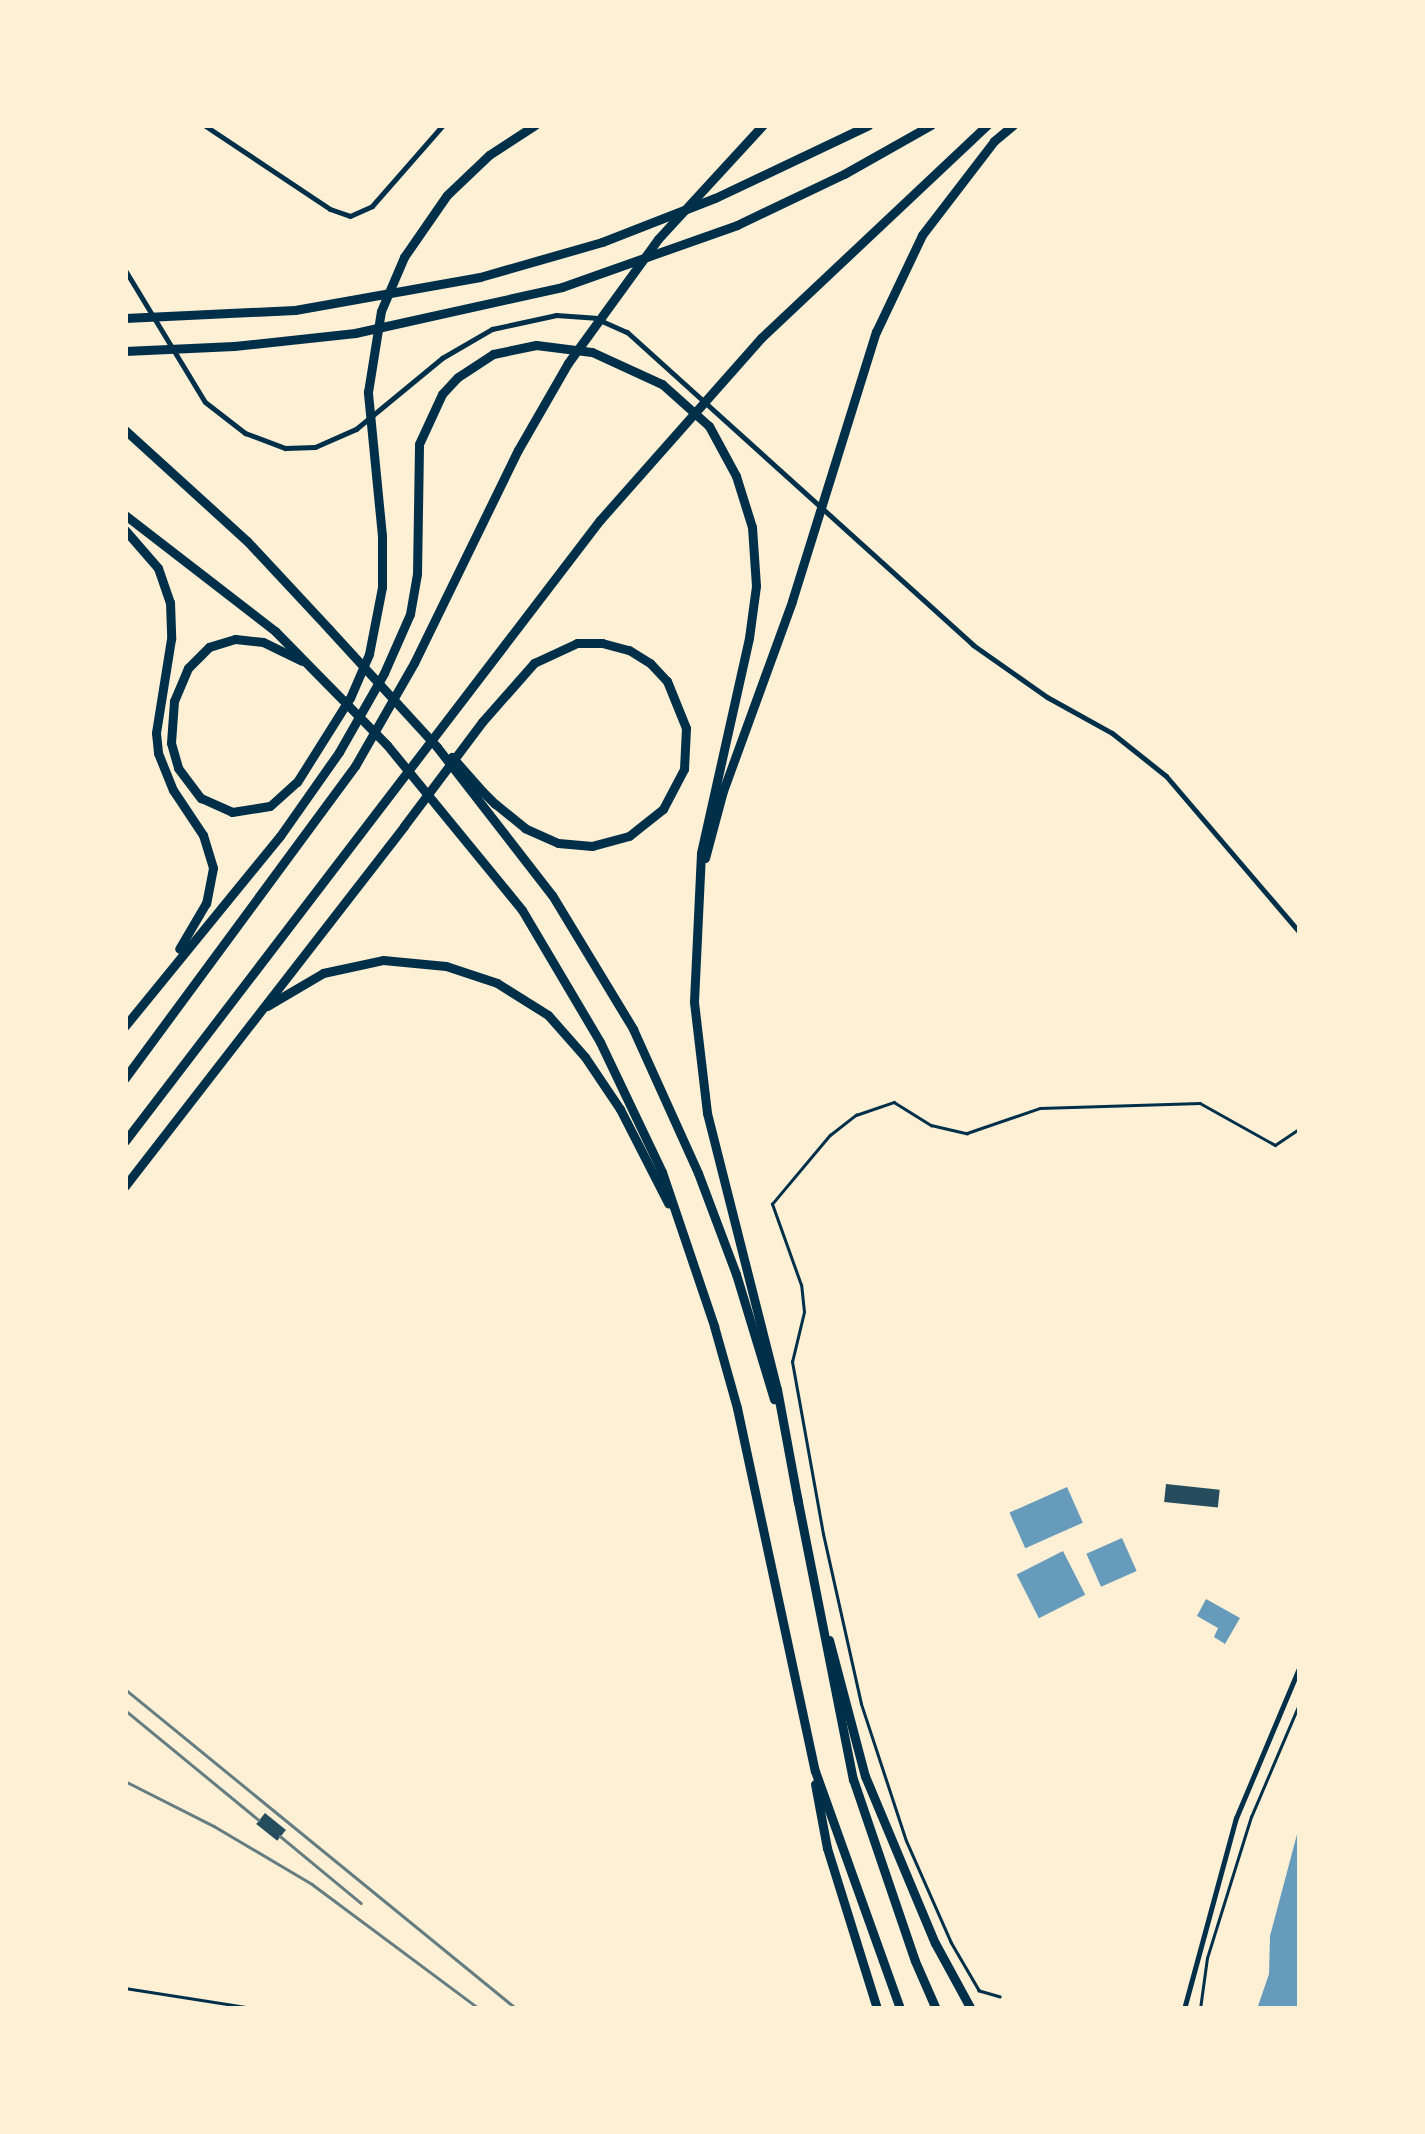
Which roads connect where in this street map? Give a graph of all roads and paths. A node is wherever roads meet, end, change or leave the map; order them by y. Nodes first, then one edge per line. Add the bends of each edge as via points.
1 (204, 125) edge
2 (444, 125) edge
3 (535, 125) edge
4 (763, 125) edge
5 (870, 125) edge
6 (932, 125) edge
7 (987, 125) edge
8 (1013, 125) edge
9 (125, 270) edge
10 (125, 318) edge
11 (125, 351) edge
12 (125, 430) edge
13 (125, 514) edge
14 (125, 530) edge
15 (329, 628) junction
16 (308, 664) junction
17 (699, 880) junction
18 (1300, 933) edge
19 (159, 982) junction
20 (257, 1014) junction
21 (125, 1026) edge
22 (125, 1078) edge
23 (1300, 1128) edge
24 (125, 1140) edge
25 (125, 1186) edge
26 (686, 1244) junction
27 (798, 1502) junction
28 (813, 1578) junction
29 (1300, 1666) edge
30 (1300, 1702) edge
31 (814, 1771) junction
32 (125, 1988) edge
33 (1000, 1997) dead end
34 (259, 2009) edge
35 (877, 2009) edge
36 (900, 2009) edge
37 (936, 2009) edge
38 (972, 2009) edge
39 (1184, 2009) edge
40 (1200, 2009) edge

1 - 2 street via 350,216 372,206
3 - 16 highway via 468,172 415,239 390,285 368,382 383,561 374,635 356,685 287,792 252,812 222,810 202,798 174,756 171,728 178,686 194,660 235,639 254,640
4 - 22 highway via 658,239 568,364 355,766
5 - 10 highway via 715,198 497,273 294,310
6 - 11 highway via 737,225 562,287 355,333
7 - 24 highway via 715,389 600,520
8 - 17 highway via 922,235 876,332 792,601 722,791
9 - 18 street via 193,388 244,433 285,448 316,446 356,429 442,358 492,330 556,315 595,318 647,347 973,645 1166,776
12 - 15 highway via 248,541
13 - 16 highway via 230,592
14 - 19 highway via 158,568 170,602 158,752 203,835 213,868 206,903
15 - 20 highway via 495,804 547,839 592,846 639,830 670,800 686,759 684,718 667,682 640,656 602,643 567,645 544,656 482,722 404,826
15 - 27 highway via 438,747 552,895 633,1029 736,1274
16 - 26 highway via 398,758 522,910 648,1138
17 - 19 highway via 756,586 747,504 722,448 690,405 631,367 562,346 506,348 458,376 430,412 419,444 410,614 339,752 280,836
17 - 27 highway via 693,968 698,1061 778,1388
19 - 21 highway
20 - 25 highway
20 - 26 highway via 323,973 383,960 472,972 523,997 568,1036 603,1082
23 - 33 path via 1275,1145 1200,1103 1040,1108 966,1133 931,1125 894,1102 856,1115 830,1135 772,1204 801,1285 804,1312 792,1362 861,1704 906,1842 951,1943 979,1991
26 - 31 highway via 737,1408
27 - 28 highway
28 - 37 highway via 853,1780
28 - 38 highway via 865,1776 935,1943
29 - 39 street via 1236,1818
30 - 40 path via 1251,1817 1207,1958
31 - 35 highway via 827,1848
31 - 36 highway
32 - 34 path

